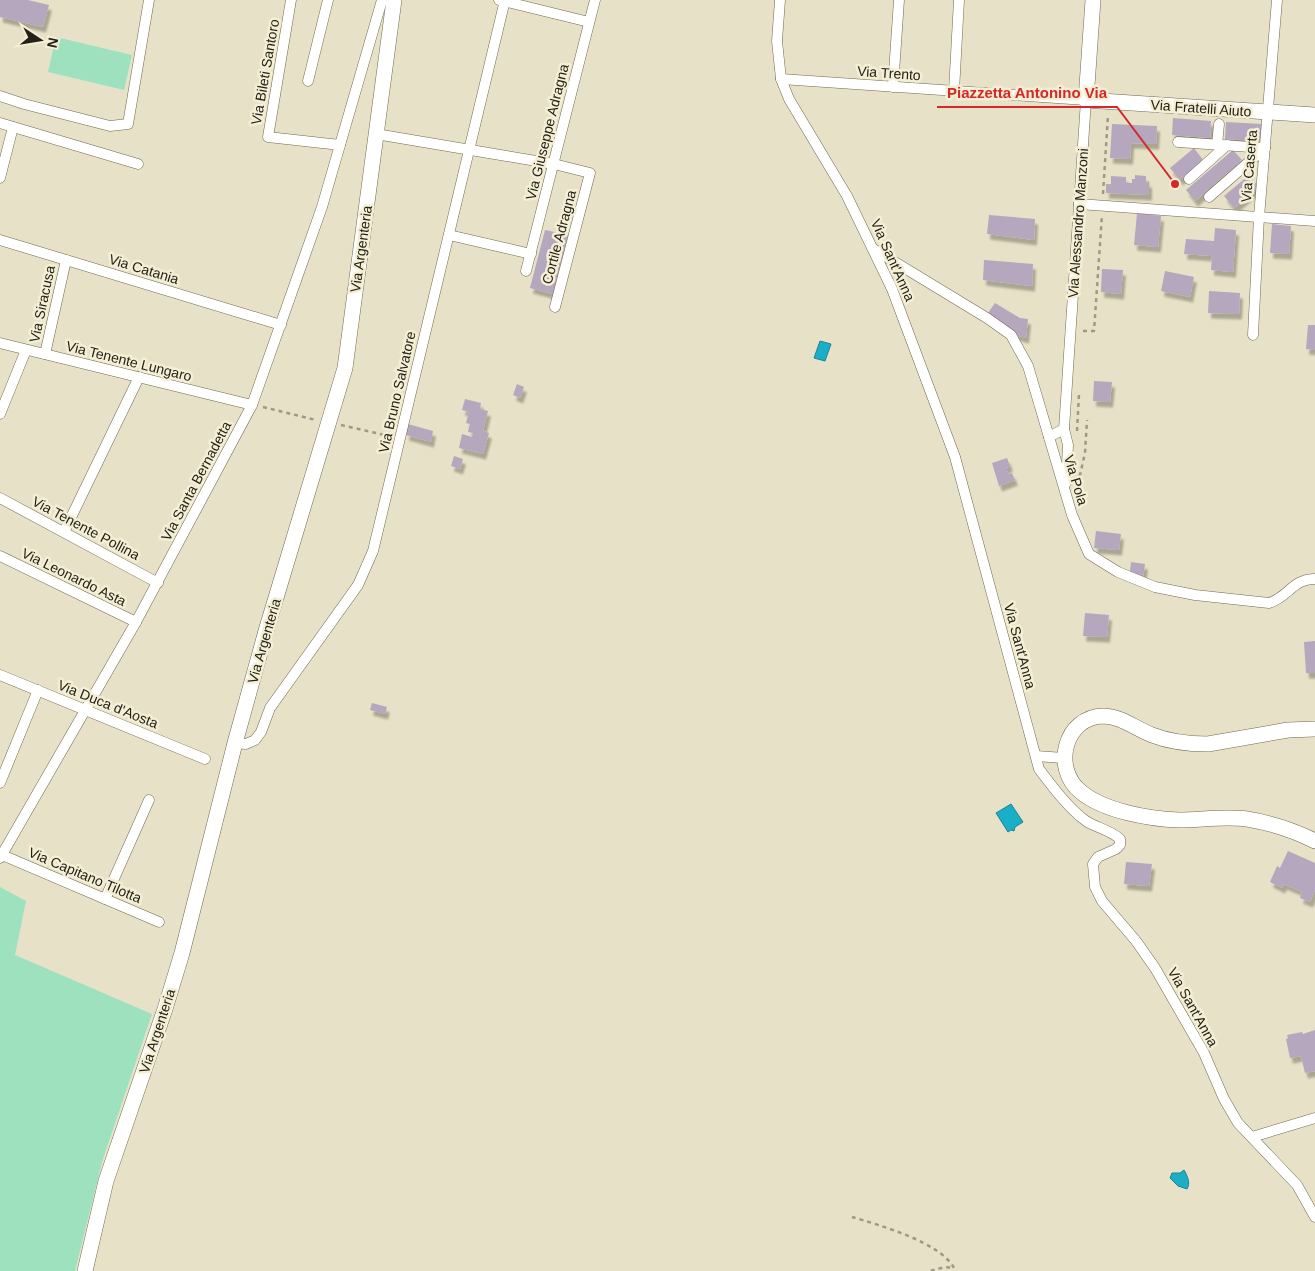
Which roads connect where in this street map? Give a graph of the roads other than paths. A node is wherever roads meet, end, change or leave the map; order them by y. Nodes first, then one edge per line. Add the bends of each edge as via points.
1 (148, 0) edge
2 (291, 0) edge
3 (328, 0) edge
4 (382, 0) edge
5 (394, 0) edge
6 (503, 0) edge
7 (595, 0) edge
8 (780, 0) edge
9 (899, 0) edge
10 (959, 0) edge
11 (1093, 0) edge
12 (1276, 0) edge
13 (589, 22) junction
14 (372, 33) junction
15 (389, 37) junction
16 (781, 79) junction
17 (308, 81) dead end
18 (894, 87) junction
19 (954, 91) junction
20 (0, 96) edge
21 (1086, 100) junction
22 (1268, 112) junction
23 (1315, 115) edge
24 (0, 123) edge
25 (1219, 124) dead end
26 (14, 127) junction
27 (376, 134) junction
28 (1178, 142) dead end
29 (340, 145) junction
30 (1222, 145) junction
31 (1265, 148) junction
32 (469, 150) junction
33 (138, 164) dead end
34 (554, 164) junction
35 (0, 178) edge
36 (1189, 179) dead end
37 (1210, 197) dead end
38 (1079, 204) junction
39 (1259, 217) junction
40 (1315, 222) edge
41 (449, 235) junction
42 (0, 240) edge
43 (875, 250) junction
44 (531, 254) junction
45 (66, 260) junction
46 (526, 271) dead end
47 (555, 307) dead end
48 (281, 325) junction
49 (1253, 335) dead end
50 (0, 343) edge
51 (26, 350) junction
52 (46, 354) junction
53 (139, 377) junction
54 (252, 405) junction
55 (0, 414) edge
56 (1064, 429) junction
57 (1049, 437) junction
58 (1066, 492) junction
59 (0, 498) edge
60 (64, 532) junction
61 (0, 556) edge
62 (1315, 579) edge
63 (158, 583) junction
64 (136, 622) junction
65 (0, 675) edge
66 (38, 690) junction
67 (86, 710) junction
68 (1315, 729) edge
69 (235, 743) junction
70 (1036, 756) junction
71 (1064, 758) junction
72 (205, 759) dead end
73 (0, 783) edge
74 (149, 800) dead end
75 (1315, 841) edge
76 (1, 856) edge
77 (105, 899) junction
78 (159, 922) dead end
79 (1315, 1118) edge
80 (1252, 1137) junction
81 (1315, 1217) edge
82 (85, 1271) edge

1 - 20 street via 128,124 110,126
2 - 29 street, Via Bileti Santoro via 268,136
3 - 17 street
4 - 14 street, Via Santa Bernadetta
5 - 15 main road, Via Argenteria
6 - 13 street
6 - 32 street, Via Bruno Salvatore
7 - 13 street, Via Giuseppe Adragna
8 - 16 street, Via Sant'Anna via 777,41
9 - 18 street
10 - 19 street
11 - 21 main road, Via Alessandro Manzoni
12 - 22 street, Via Caserta
13 - 34 street, Via Giuseppe Adragna
14 - 15 street
14 - 29 street, Via Santa Bernadetta
15 - 27 main road, Via Argenteria
16 - 18 street, Via Trento
16 - 43 street, Via Sant'Anna via 789,99
18 - 19 street, Via Trento
19 - 21 street, Via Trento
21 - 22 main road, Via Fratelli Aiuto
21 - 38 street, Via Alessandro Manzoni
22 - 23 main road, Via Fratelli Aiuto
22 - 31 street, Via Caserta
24 - 26 street
25 - 30 street
26 - 33 street
26 - 35 street
27 - 32 street
27 - 69 main road, Via Argenteria via 345,368
28 - 30 street
29 - 48 street, Via Santa Bernadetta
30 - 31 street
30 - 36 street
31 - 37 street
31 - 39 street, Via Caserta
32 - 34 street
32 - 41 street, Via Bruno Salvatore
34 - 44 street, Via Giuseppe Adragna
34 - 47 street, Cortile Adragna via 590,173
38 - 39 street
38 - 56 street, Via Alessandro Manzoni
39 - 40 street
39 - 49 street, Via Caserta
41 - 44 street
41 - 69 street, Via Bruno Salvatore via 373,551 358,585 270,708 261,732 246,744
42 - 45 street, Via Catania
43 - 57 street, Via Pola via 1011,335 1028,366
43 - 70 street, Via Sant'Anna via 955,457
44 - 46 street, Via Giuseppe Adragna
45 - 48 street, Via Catania
45 - 52 street, Via Siracusa
48 - 54 street, Via Santa Bernadetta
50 - 51 street, Via Tenente Lungaro
51 - 52 street, Via Tenente Lungaro
51 - 55 street
52 - 53 street, Via Tenente Lungaro
53 - 54 street, Via Tenente Lungaro
53 - 60 street
54 - 63 street, Via Santa Bernadetta
56 - 57 street
56 - 58 street, Via Alessandro Manzoni via 1068,445
57 - 58 street, Via Pola
58 - 62 street, Via Pola via 1089,554 1118,572 1155,587 1269,603 1277,601 1299,582
59 - 60 street, Via Tenente Pollina
60 - 63 street, Via Tenente Pollina
61 - 64 street, Via Leonardo Asta
63 - 64 street, Via Santa Bernadetta
64 - 67 street, Via Santa Bernadetta
65 - 66 street, Via Duca d'Aosta
66 - 67 street, Via Duca d'Aosta
66 - 73 street
67 - 72 street, Via Duca d'Aosta
67 - 76 street, Via Santa Bernadetta
68 - 71 main road via 1197,744 1166,740 1125,721 1094,717 1084,721 1068,740
69 - 82 main road, Via Argenteria via 182,953 106,1181
70 - 71 street
70 - 80 street, Via Sant'Anna via 1039,769 1084,820 1120,839 1116,849 1098,857 1093,864 1095,887 1102,901 1155,968 1204,1053 1224,1099
71 - 75 main road via 1066,770 1081,792 1118,810 1177,820 1245,819 1294,830
74 - 77 street
76 - 77 street, Via Capitano Tilotta
77 - 78 street, Via Capitano Tilotta
79 - 80 street
80 - 81 street, Via Sant'Anna via 1297,1185

